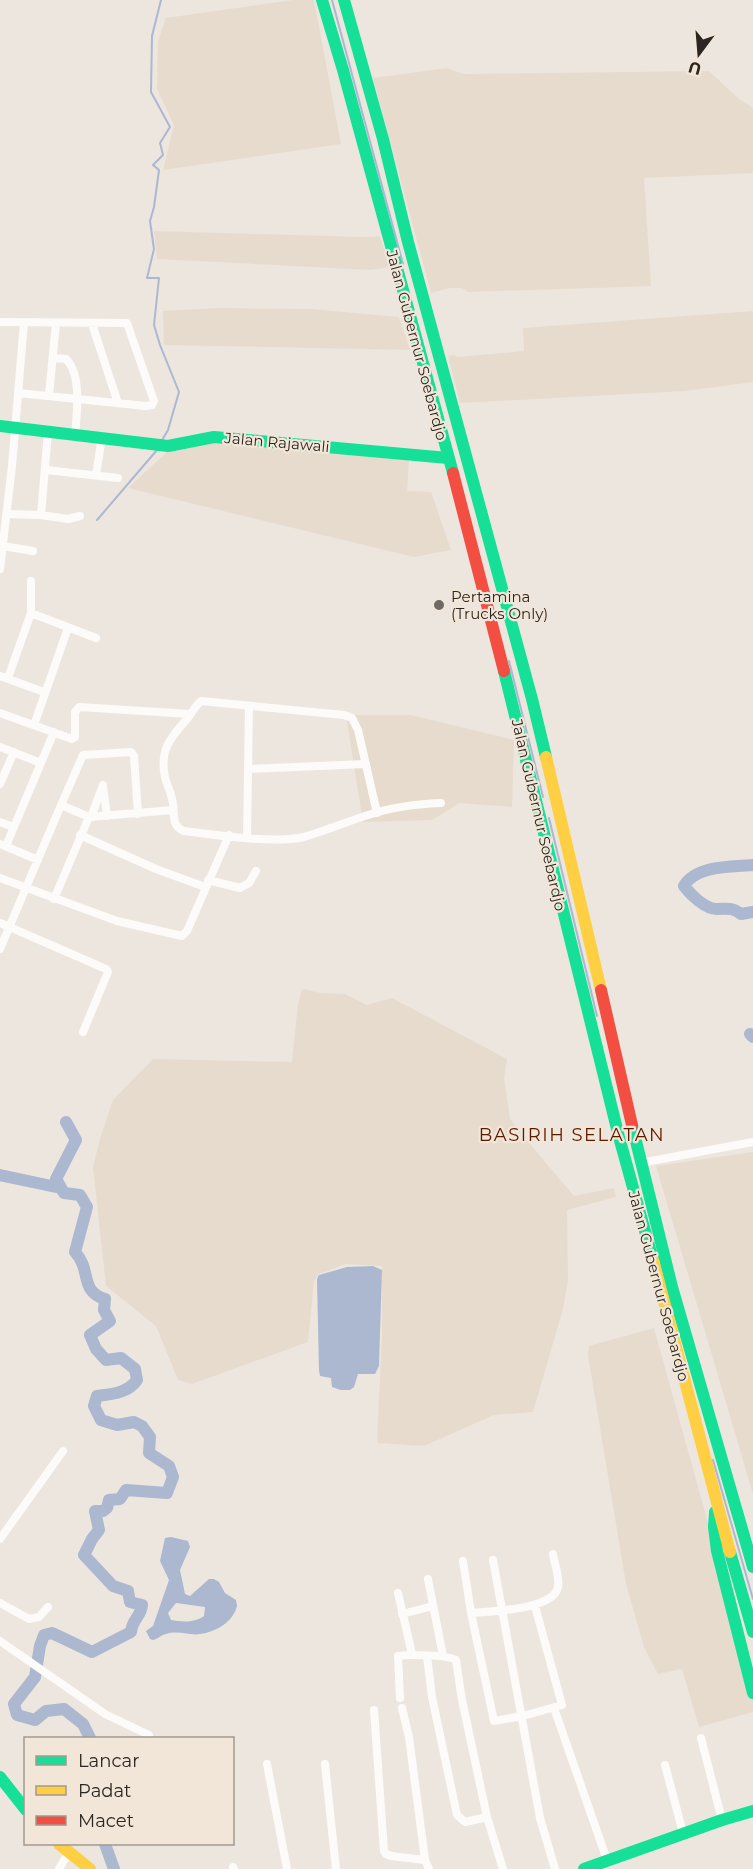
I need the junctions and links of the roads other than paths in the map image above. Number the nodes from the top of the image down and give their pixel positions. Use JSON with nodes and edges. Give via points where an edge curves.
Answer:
{"nodes":[{"id":1,"x":322,"y":0,"type":"edge"},
{"id":2,"x":344,"y":0,"type":"edge"},
{"id":3,"x":0,"y":322,"type":"edge"},
{"id":4,"x":24,"y":322,"type":"junction"},
{"id":5,"x":56,"y":323,"type":"junction"},
{"id":6,"x":92,"y":324,"type":"junction"},
{"id":7,"x":53,"y":358,"type":"junction"},
{"id":8,"x":18,"y":393,"type":"junction"},
{"id":9,"x":49,"y":395,"type":"junction"},
{"id":10,"x":78,"y":399,"type":"junction"},
{"id":11,"x":118,"y":403,"type":"junction"},
{"id":12,"x":0,"y":426,"type":"edge"},
{"id":13,"x":14,"y":428,"type":"junction"},
{"id":14,"x":48,"y":432,"type":"junction"},
{"id":15,"x":75,"y":435,"type":"junction"},
{"id":16,"x":102,"y":437,"type":"junction"},
{"id":17,"x":448,"y":458,"type":"junction"},
{"id":18,"x":46,"y":470,"type":"junction"},
{"id":19,"x":96,"y":475,"type":"junction"},
{"id":20,"x":118,"y":478,"type":"dead end"},
{"id":21,"x":7,"y":514,"type":"junction"},
{"id":22,"x":41,"y":515,"type":"junction"},
{"id":23,"x":80,"y":516,"type":"dead end"},
{"id":24,"x":3,"y":546,"type":"junction"},
{"id":25,"x":33,"y":551,"type":"dead end"},
{"id":26,"x":0,"y":569,"type":"edge"},
{"id":27,"x":32,"y":581,"type":"dead end"},
{"id":28,"x":31,"y":613,"type":"junction"},
{"id":29,"x":68,"y":628,"type":"junction"},
{"id":30,"x":96,"y":638,"type":"dead end"},
{"id":31,"x":4,"y":677,"type":"edge"},
{"id":32,"x":44,"y":692,"type":"junction"},
{"id":33,"x":249,"y":707,"type":"junction"},
{"id":34,"x":0,"y":713,"type":"edge"},
{"id":35,"x":190,"y":714,"type":"junction"},
{"id":36,"x":34,"y":725,"type":"junction"},
{"id":37,"x":54,"y":732,"type":"junction"},
{"id":38,"x":0,"y":747,"type":"edge"},
{"id":39,"x":14,"y":753,"type":"junction"},
{"id":40,"x":41,"y":764,"type":"junction"},
{"id":41,"x":366,"y":764,"type":"junction"},
{"id":42,"x":248,"y":769,"type":"junction"},
{"id":43,"x":0,"y":784,"type":"edge"},
{"id":44,"x":441,"y":803,"type":"dead end"},
{"id":45,"x":61,"y":805,"type":"junction"},
{"id":46,"x":557,"y":806,"type":"junction"},
{"id":47,"x":173,"y":810,"type":"junction"},
{"id":48,"x":539,"y":811,"type":"junction"},
{"id":49,"x":376,"y":813,"type":"junction"},
{"id":50,"x":138,"y":814,"type":"junction"},
{"id":51,"x":107,"y":816,"type":"junction"},
{"id":52,"x":90,"y":817,"type":"junction"},
{"id":53,"x":0,"y":822,"type":"edge"},
{"id":54,"x":13,"y":827,"type":"junction"},
{"id":55,"x":229,"y":835,"type":"junction"},
{"id":56,"x":80,"y":836,"type":"junction"},
{"id":57,"x":247,"y":837,"type":"junction"},
{"id":58,"x":3,"y":845,"type":"edge"},
{"id":59,"x":38,"y":860,"type":"junction"},
{"id":60,"x":256,"y":872,"type":"dead end"},
{"id":61,"x":0,"y":878,"type":"edge"},
{"id":62,"x":206,"y":884,"type":"junction"},
{"id":63,"x":26,"y":888,"type":"junction"},
{"id":64,"x":54,"y":899,"type":"junction"},
{"id":65,"x":4,"y":924,"type":"edge"},
{"id":66,"x":0,"y":949,"type":"edge"},
{"id":67,"x":83,"y":1032,"type":"dead end"},
{"id":68,"x":753,"y":1142,"type":"edge"},
{"id":69,"x":640,"y":1163,"type":"junction"},
{"id":70,"x":63,"y":1451,"type":"dead end"},
{"id":71,"x":715,"y":1497,"type":"junction"},
{"id":72,"x":736,"y":1508,"type":"junction"},
{"id":73,"x":753,"y":1532,"type":"edge"},
{"id":74,"x":0,"y":1539,"type":"edge"},
{"id":75,"x":553,"y":1554,"type":"dead end"},
{"id":76,"x":493,"y":1560,"type":"dead end"},
{"id":77,"x":463,"y":1561,"type":"dead end"},
{"id":78,"x":753,"y":1566,"type":"edge"},
{"id":79,"x":428,"y":1579,"type":"dead end"},
{"id":80,"x":398,"y":1593,"type":"dead end"},
{"id":81,"x":0,"y":1603,"type":"edge"},
{"id":82,"x":745,"y":1603,"type":"junction"},
{"id":83,"x":434,"y":1606,"type":"junction"},
{"id":84,"x":535,"y":1606,"type":"junction"},
{"id":85,"x":731,"y":1606,"type":"junction"},
{"id":86,"x":48,"y":1607,"type":"dead end"},
{"id":87,"x":502,"y":1609,"type":"junction"},
{"id":88,"x":471,"y":1613,"type":"junction"},
{"id":89,"x":402,"y":1614,"type":"junction"},
{"id":90,"x":753,"y":1632,"type":"edge"},
{"id":91,"x":0,"y":1641,"type":"edge"},
{"id":92,"x":412,"y":1654,"type":"junction"},
{"id":93,"x":427,"y":1656,"type":"junction"},
{"id":94,"x":443,"y":1656,"type":"junction"},
{"id":95,"x":753,"y":1693,"type":"edge"},
{"id":96,"x":400,"y":1698,"type":"dead end"},
{"id":97,"x":402,"y":1708,"type":"dead end"},
{"id":98,"x":554,"y":1708,"type":"junction"},
{"id":99,"x":374,"y":1710,"type":"dead end"},
{"id":100,"x":522,"y":1716,"type":"junction"},
{"id":101,"x":149,"y":1735,"type":"dead end"},
{"id":102,"x":701,"y":1738,"type":"dead end"},
{"id":103,"x":267,"y":1764,"type":"dead end"},
{"id":104,"x":324,"y":1764,"type":"dead end"},
{"id":105,"x":665,"y":1765,"type":"dead end"},
{"id":106,"x":0,"y":1777,"type":"edge"},
{"id":107,"x":24,"y":1807,"type":"edge"},
{"id":108,"x":753,"y":1811,"type":"edge"},
{"id":109,"x":487,"y":1817,"type":"junction"},
{"id":110,"x":722,"y":1820,"type":"junction"},
{"id":111,"x":683,"y":1833,"type":"junction"},
{"id":112,"x":60,"y":1845,"type":"edge"},
{"id":113,"x":69,"y":1852,"type":"junction"},
{"id":114,"x":607,"y":1860,"type":"junction"},
{"id":115,"x":427,"y":1864,"type":"edge"},
{"id":116,"x":59,"y":1869,"type":"edge"},
{"id":117,"x":90,"y":1869,"type":"edge"},
{"id":118,"x":287,"y":1869,"type":"edge"},
{"id":119,"x":336,"y":1869,"type":"edge"},
{"id":120,"x":503,"y":1869,"type":"edge"},
{"id":121,"x":555,"y":1869,"type":"edge"},
{"id":122,"x":584,"y":1869,"type":"edge"}],
"edges":[{"from":1,"to":17,"type":"main road","name":"Jalan Gubernur Soebardjo"},
{"from":2,"to":46,"type":"main road","name":"Jalan Gubernur Soebardjo","via":[[529,688]]},
{"from":3,"to":4,"type":"street"},
{"from":4,"to":5,"type":"street"},
{"from":4,"to":8,"type":"street"},
{"from":5,"to":6,"type":"street"},
{"from":5,"to":7,"type":"street"},
{"from":6,"to":11,"type":"street"},
{"from":6,"to":11,"type":"street","via":[[127,323],[154,401],[149,406]]},
{"from":7,"to":9,"type":"street"},
{"from":7,"to":10,"type":"street","via":[[69,362]]},
{"from":8,"to":9,"type":"street"},
{"from":8,"to":13,"type":"street"},
{"from":9,"to":10,"type":"street"},
{"from":10,"to":11,"type":"street"},
{"from":10,"to":15,"type":"street"},
{"from":12,"to":13,"type":"main road","name":"Jalan Rajawali"},
{"from":13,"to":14,"type":"main road","name":"Jalan Rajawali"},
{"from":13,"to":21,"type":"street"},
{"from":14,"to":15,"type":"main road","name":"Jalan Rajawali"},
{"from":14,"to":18,"type":"street"},
{"from":15,"to":16,"type":"main road","name":"Jalan Rajawali"},
{"from":16,"to":17,"type":"main road","name":"Jalan Rajawali","via":[[168,446],[214,437]]},
{"from":16,"to":19,"type":"street"},
{"from":17,"to":48,"type":"main road","name":"Jalan Gubernur Soebardjo"},
{"from":18,"to":19,"type":"street"},
{"from":18,"to":22,"type":"street"},
{"from":19,"to":20,"type":"street"},
{"from":21,"to":22,"type":"street"},
{"from":21,"to":24,"type":"street"},
{"from":22,"to":23,"type":"street","via":[[68,519]]},
{"from":24,"to":25,"type":"street"},
{"from":24,"to":26,"type":"street"},
{"from":27,"to":28,"type":"street"},
{"from":28,"to":29,"type":"street"},
{"from":28,"to":31,"type":"street"},
{"from":29,"to":30,"type":"street"},
{"from":29,"to":32,"type":"street"},
{"from":31,"to":32,"type":"street"},
{"from":32,"to":36,"type":"street"},
{"from":33,"to":35,"type":"street","via":[[207,700],[198,703]]},
{"from":33,"to":41,"type":"street","via":[[352,718]]},
{"from":33,"to":42,"type":"street"},
{"from":34,"to":36,"type":"street"},
{"from":35,"to":37,"type":"street","via":[[80,706],[75,709],[74,738]]},
{"from":35,"to":47,"type":"street","via":[[170,737],[164,758]]},
{"from":36,"to":37,"type":"street"},
{"from":37,"to":40,"type":"street"},
{"from":38,"to":39,"type":"street"},
{"from":39,"to":40,"type":"street"},
{"from":39,"to":43,"type":"street"},
{"from":40,"to":54,"type":"street"},
{"from":41,"to":42,"type":"street"},
{"from":41,"to":49,"type":"street"},
{"from":42,"to":57,"type":"street"},
{"from":44,"to":49,"type":"street"},
{"from":45,"to":50,"type":"street","via":[[83,755],[131,752]]},
{"from":45,"to":52,"type":"street"},
{"from":45,"to":59,"type":"street"},
{"from":46,"to":48,"type":"main road"},
{"from":46,"to":69,"type":"main road","name":"Jalan Gubernur Soebardjo"},
{"from":47,"to":50,"type":"street"},
{"from":47,"to":55,"type":"street","via":[[180,830]]},
{"from":48,"to":71,"type":"main road","name":"Jalan Gubernur Soebardjo","via":[[619,1137]]},
{"from":49,"to":57,"type":"street","via":[[303,837]]},
{"from":50,"to":51,"type":"street"},
{"from":51,"to":52,"type":"street"},
{"from":51,"to":52,"type":"street","via":[[103,785]]},
{"from":52,"to":56,"type":"street"},
{"from":53,"to":54,"type":"street"},
{"from":54,"to":58,"type":"street"},
{"from":55,"to":57,"type":"street"},
{"from":55,"to":62,"type":"street"},
{"from":56,"to":62,"type":"street","via":[[156,869]]},
{"from":56,"to":64,"type":"street"},
{"from":58,"to":59,"type":"street"},
{"from":59,"to":63,"type":"street"},
{"from":60,"to":62,"type":"street","via":[[240,888]]},
{"from":61,"to":63,"type":"street"},
{"from":62,"to":64,"type":"street","via":[[182,936],[117,921]]},
{"from":63,"to":64,"type":"street"},
{"from":63,"to":65,"type":"street"},
{"from":65,"to":66,"type":"street"},
{"from":65,"to":67,"type":"street","via":[[106,969],[101,992]]},
{"from":68,"to":69,"type":"street"},
{"from":69,"to":72,"type":"main road","name":"Jalan Gubernur Soebardjo"},
{"from":70,"to":74,"type":"street"},
{"from":71,"to":82,"type":"main road","name":"Jalan Gubernur Soebardjo"},
{"from":71,"to":85,"type":"main road","via":[[716,1544]]},
{"from":72,"to":73,"type":"main road"},
{"from":72,"to":78,"type":"main road","name":"Jalan Gubernur Soebardjo"},
{"from":75,"to":84,"type":"street","via":[[558,1587],[551,1598]]},
{"from":76,"to":87,"type":"street"},
{"from":77,"to":88,"type":"street"},
{"from":79,"to":83,"type":"street"},
{"from":80,"to":89,"type":"street"},
{"from":81,"to":86,"type":"street","via":[[29,1619],[39,1617]]},
{"from":82,"to":85,"type":"main road"},
{"from":82,"to":90,"type":"main road","name":"Jalan Gubernur Soebardjo"},
{"from":83,"to":89,"type":"street"},
{"from":83,"to":94,"type":"street"},
{"from":84,"to":87,"type":"street"},
{"from":84,"to":98,"type":"street","via":[[560,1690],[562,1705]]},
{"from":85,"to":95,"type":"main road"},
{"from":87,"to":88,"type":"street"},
{"from":87,"to":100,"type":"street"},
{"from":88,"to":100,"type":"street","via":[[492,1719],[495,1722]]},
{"from":89,"to":92,"type":"street"},
{"from":91,"to":101,"type":"street","via":[[105,1714]]},
{"from":92,"to":93,"type":"street"},
{"from":92,"to":96,"type":"street","via":[[397,1658]]},
{"from":93,"to":94,"type":"street"},
{"from":93,"to":109,"type":"street","via":[[457,1815],[465,1822]]},
{"from":94,"to":109,"type":"street","via":[[456,1660]]},
{"from":97,"to":115,"type":"street"},
{"from":98,"to":100,"type":"street"},
{"from":98,"to":114,"type":"street"},
{"from":99,"to":115,"type":"street","via":[[384,1851],[389,1856]]},
{"from":100,"to":121,"type":"street","via":[[540,1818]]},
{"from":102,"to":110,"type":"street"},
{"from":103,"to":118,"type":"street"},
{"from":104,"to":119,"type":"street"},
{"from":105,"to":111,"type":"street"},
{"from":106,"to":107,"type":"main road"},
{"from":108,"to":110,"type":"main road"},
{"from":109,"to":120,"type":"street"},
{"from":110,"to":111,"type":"main road"},
{"from":111,"to":114,"type":"main road"},
{"from":112,"to":113,"type":"main road"},
{"from":113,"to":116,"type":"street"},
{"from":113,"to":117,"type":"main road"},
{"from":114,"to":122,"type":"main road"}]}
